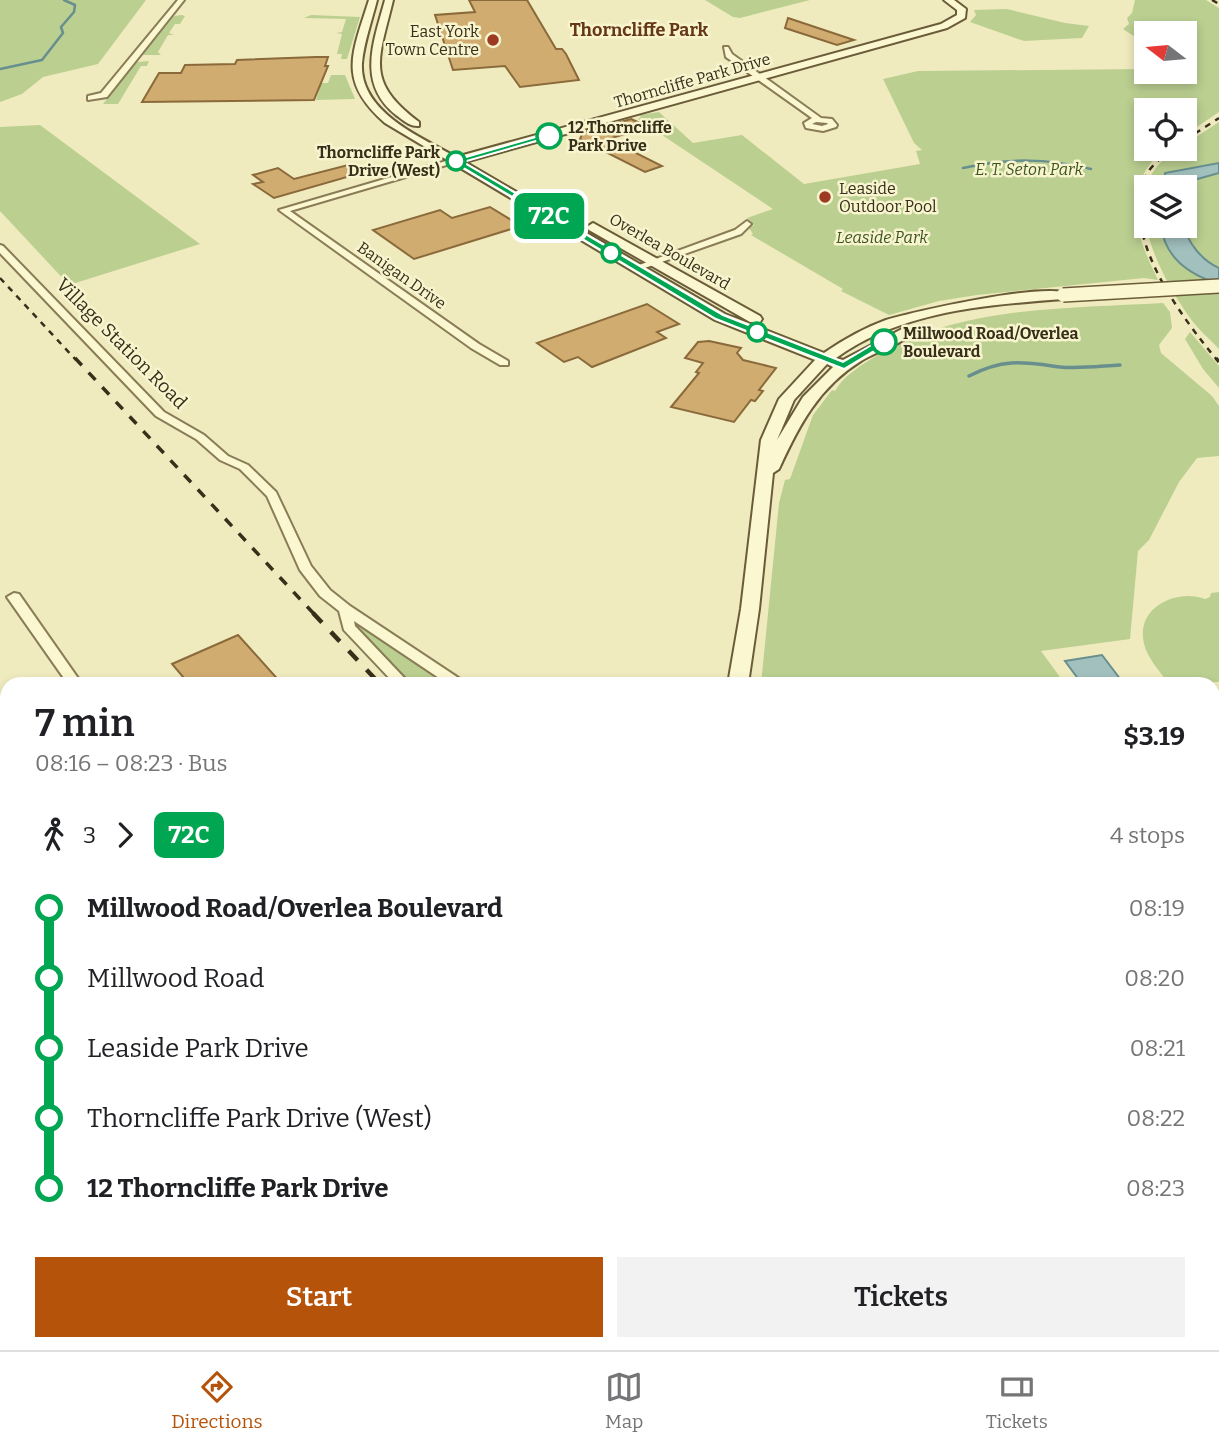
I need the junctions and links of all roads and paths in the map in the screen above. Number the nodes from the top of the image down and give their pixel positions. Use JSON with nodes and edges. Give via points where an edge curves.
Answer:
{"nodes":[{"id":1,"x":181,"y":0,"type":"edge"},
{"id":2,"x":373,"y":0,"type":"edge"},
{"id":3,"x":389,"y":0,"type":"edge"},
{"id":4,"x":948,"y":0,"type":"edge"},
{"id":5,"x":726,"y":48,"type":"dead end"},
{"id":6,"x":762,"y":77,"type":"junction"},
{"id":7,"x":91,"y":98,"type":"dead end"},
{"id":8,"x":819,"y":120,"type":"dead end"},
{"id":9,"x":447,"y":142,"type":"dead end"},
{"id":10,"x":457,"y":155,"type":"junction"},
{"id":11,"x":473,"y":157,"type":"junction"},
{"id":12,"x":283,"y":209,"type":"joint"},
{"id":13,"x":747,"y":224,"type":"dead end"},
{"id":14,"x":0,"y":248,"type":"edge"},
{"id":15,"x":654,"y":262,"type":"junction"},
{"id":16,"x":636,"y":268,"type":"junction"},
{"id":17,"x":1219,"y":286,"type":"edge"},
{"id":18,"x":1219,"y":293,"type":"edge"},
{"id":19,"x":1065,"y":298,"type":"junction"},
{"id":20,"x":847,"y":358,"type":"junction"},
{"id":21,"x":823,"y":359,"type":"junction"},
{"id":22,"x":504,"y":363,"type":"dead end"},
{"id":23,"x":765,"y":483,"type":"junction"},
{"id":24,"x":14,"y":597,"type":"dead end"},
{"id":25,"x":345,"y":609,"type":"junction"},
{"id":26,"x":70,"y":677,"type":"edge"},
{"id":27,"x":396,"y":677,"type":"edge"},
{"id":28,"x":447,"y":677,"type":"edge"},
{"id":29,"x":739,"y":677,"type":"edge"}],
"edges":[{"from":1,"to":7,"type":"street","via":[[104,95]]},
{"from":2,"to":10,"type":"main road","name":"Overlea Boulevard","via":[[356,65],[358,85],[375,111]]},
{"from":3,"to":9,"type":"main road","via":[[372,68],[375,84],[401,114]]},
{"from":4,"to":6,"type":"main road","name":"Thorncliffe Park Drive","via":[[962,11],[951,23]]},
{"from":5,"to":6,"type":"street","via":[[729,55]]},
{"from":6,"to":8,"type":"street"},
{"from":6,"to":11,"type":"main road","name":"Thorncliffe Park Drive"},
{"from":10,"to":11,"type":"main road","name":"Thorncliffe Park Drive"},
{"from":10,"to":12,"type":"street","name":"Thorncliffe Park Drive"},
{"from":10,"to":16,"type":"main road","name":"Overlea Boulevard"},
{"from":11,"to":15,"type":"main road","name":"Overlea Boulevard"},
{"from":12,"to":22,"type":"street","name":"Banigan Drive"},
{"from":13,"to":15,"type":"street","via":[[738,232]]},
{"from":14,"to":25,"type":"street","name":"Village Station Road","via":[[160,414],[251,472],[272,495],[313,580]]},
{"from":15,"to":16,"type":"street"},
{"from":15,"to":20,"type":"main road","name":"Overlea Boulevard","via":[[752,318]]},
{"from":16,"to":21,"type":"main road","name":"Overlea Boulevard","via":[[720,317]]},
{"from":17,"to":19,"type":"main road","bridge":true},
{"from":18,"to":19,"type":"main road"},
{"from":19,"to":20,"type":"main road","via":[[956,316],[920,326]]},
{"from":19,"to":20,"type":"main road","via":[[1004,299],[909,317],[865,335]]},
{"from":20,"to":21,"type":"main road","name":"Overlea Boulevard"},
{"from":20,"to":23,"type":"main road","via":[[813,390],[788,430]]},
{"from":21,"to":23,"type":"main road","via":[[800,381],[774,421]]},
{"from":23,"to":29,"type":"main road"},
{"from":24,"to":26,"type":"street"},
{"from":25,"to":27,"type":"street","via":[[349,627]]},
{"from":25,"to":28,"type":"street","name":"Village Station Road"}]}
